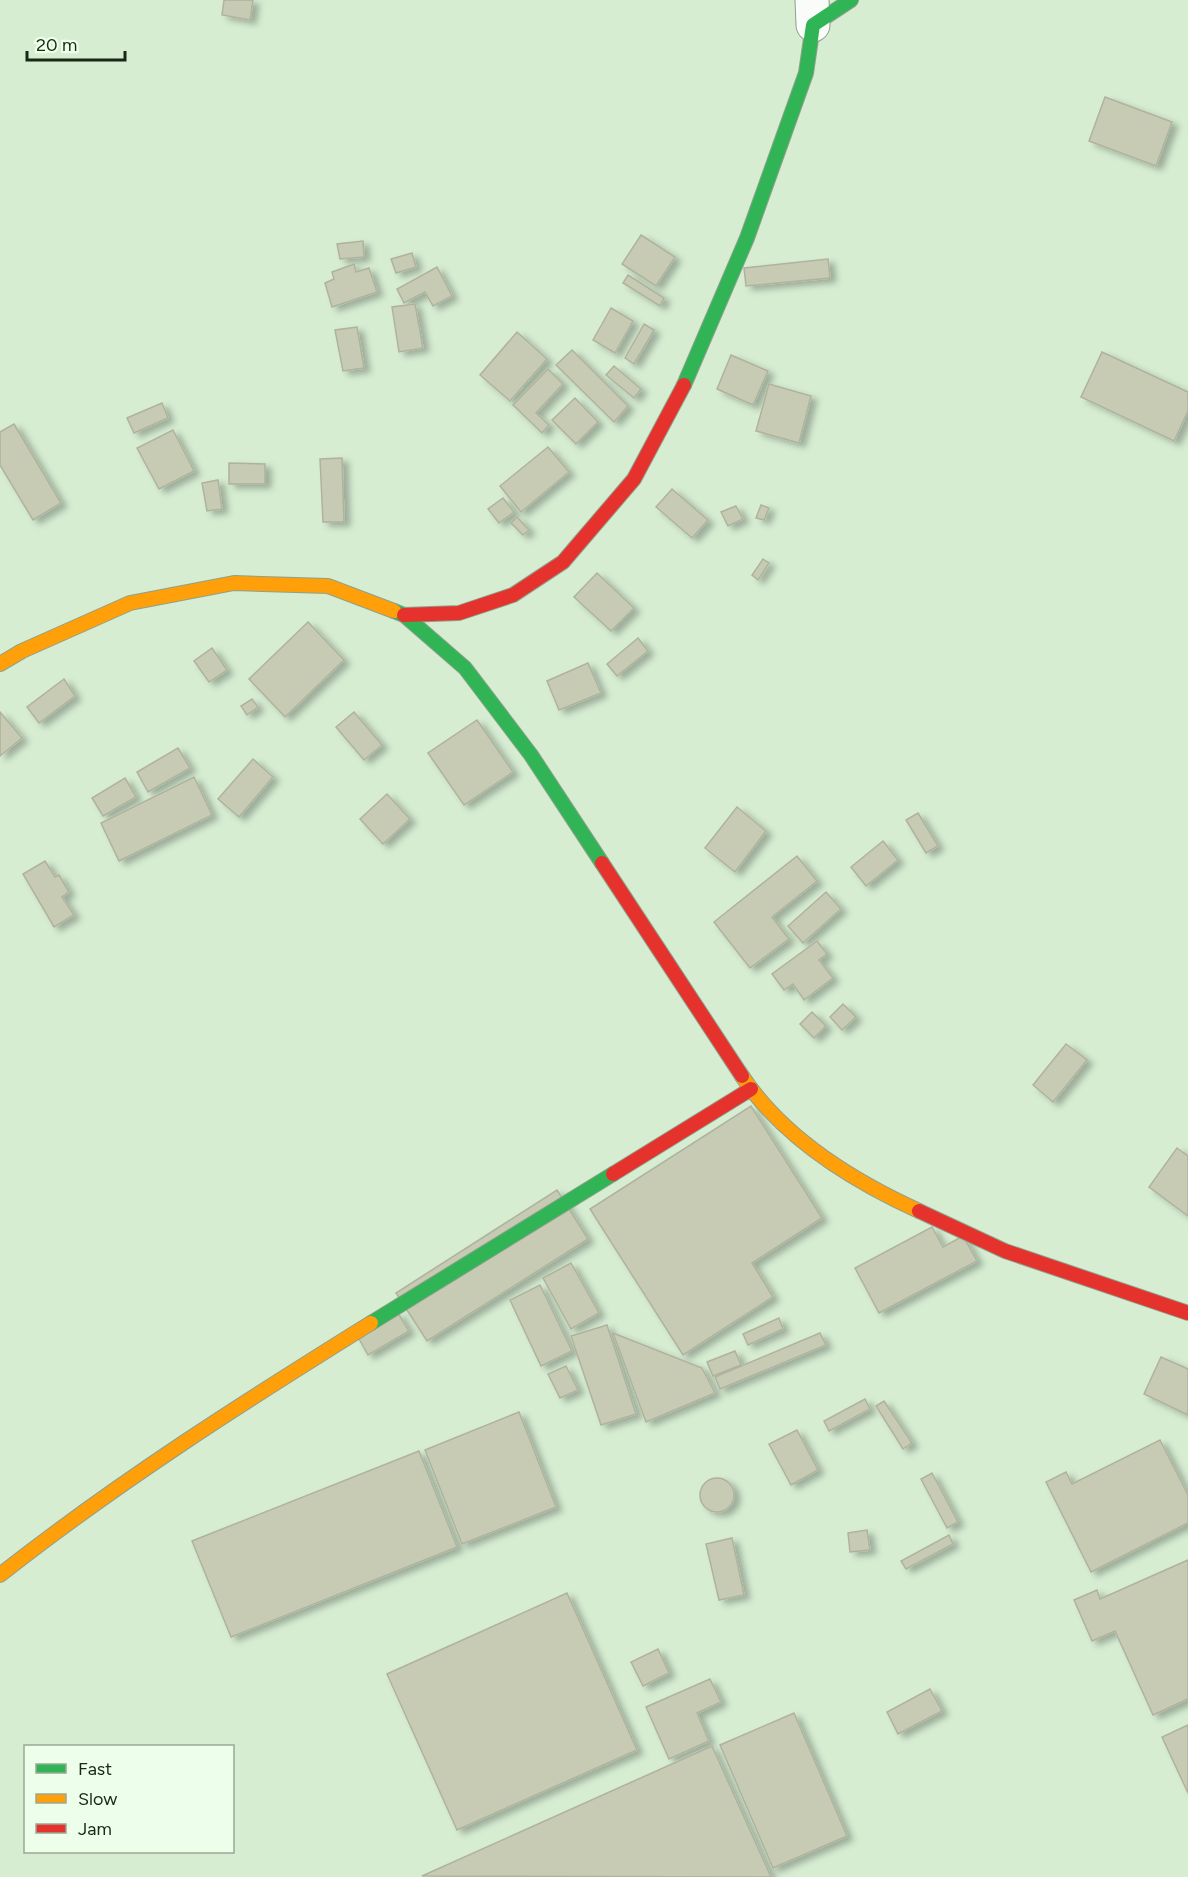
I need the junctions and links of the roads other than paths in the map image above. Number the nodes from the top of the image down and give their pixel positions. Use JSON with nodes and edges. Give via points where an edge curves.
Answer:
{"nodes":[{"id":1,"x":851,"y":0,"type":"edge"},
{"id":2,"x":813,"y":13,"type":"edge"},
{"id":3,"x":404,"y":615,"type":"junction"},
{"id":4,"x":0,"y":664,"type":"edge"},
{"id":5,"x":751,"y":1089,"type":"junction"},
{"id":6,"x":1188,"y":1313,"type":"edge"},
{"id":7,"x":0,"y":1575,"type":"edge"}],
"edges":[{"from":1,"to":2,"type":"street"},
{"from":2,"to":3,"type":"street","via":[[806,73],[747,238],[686,382],[634,479],[563,562],[513,595],[459,612]]},
{"from":3,"to":4,"type":"street","via":[[328,586],[234,583],[129,603]]},
{"from":3,"to":5,"type":"street","via":[[465,668],[531,755]]},
{"from":5,"to":6,"type":"street","via":[[814,1152],[884,1195],[1005,1251]]},
{"from":5,"to":7,"type":"street","via":[[223,1415],[78,1514]]}]}
